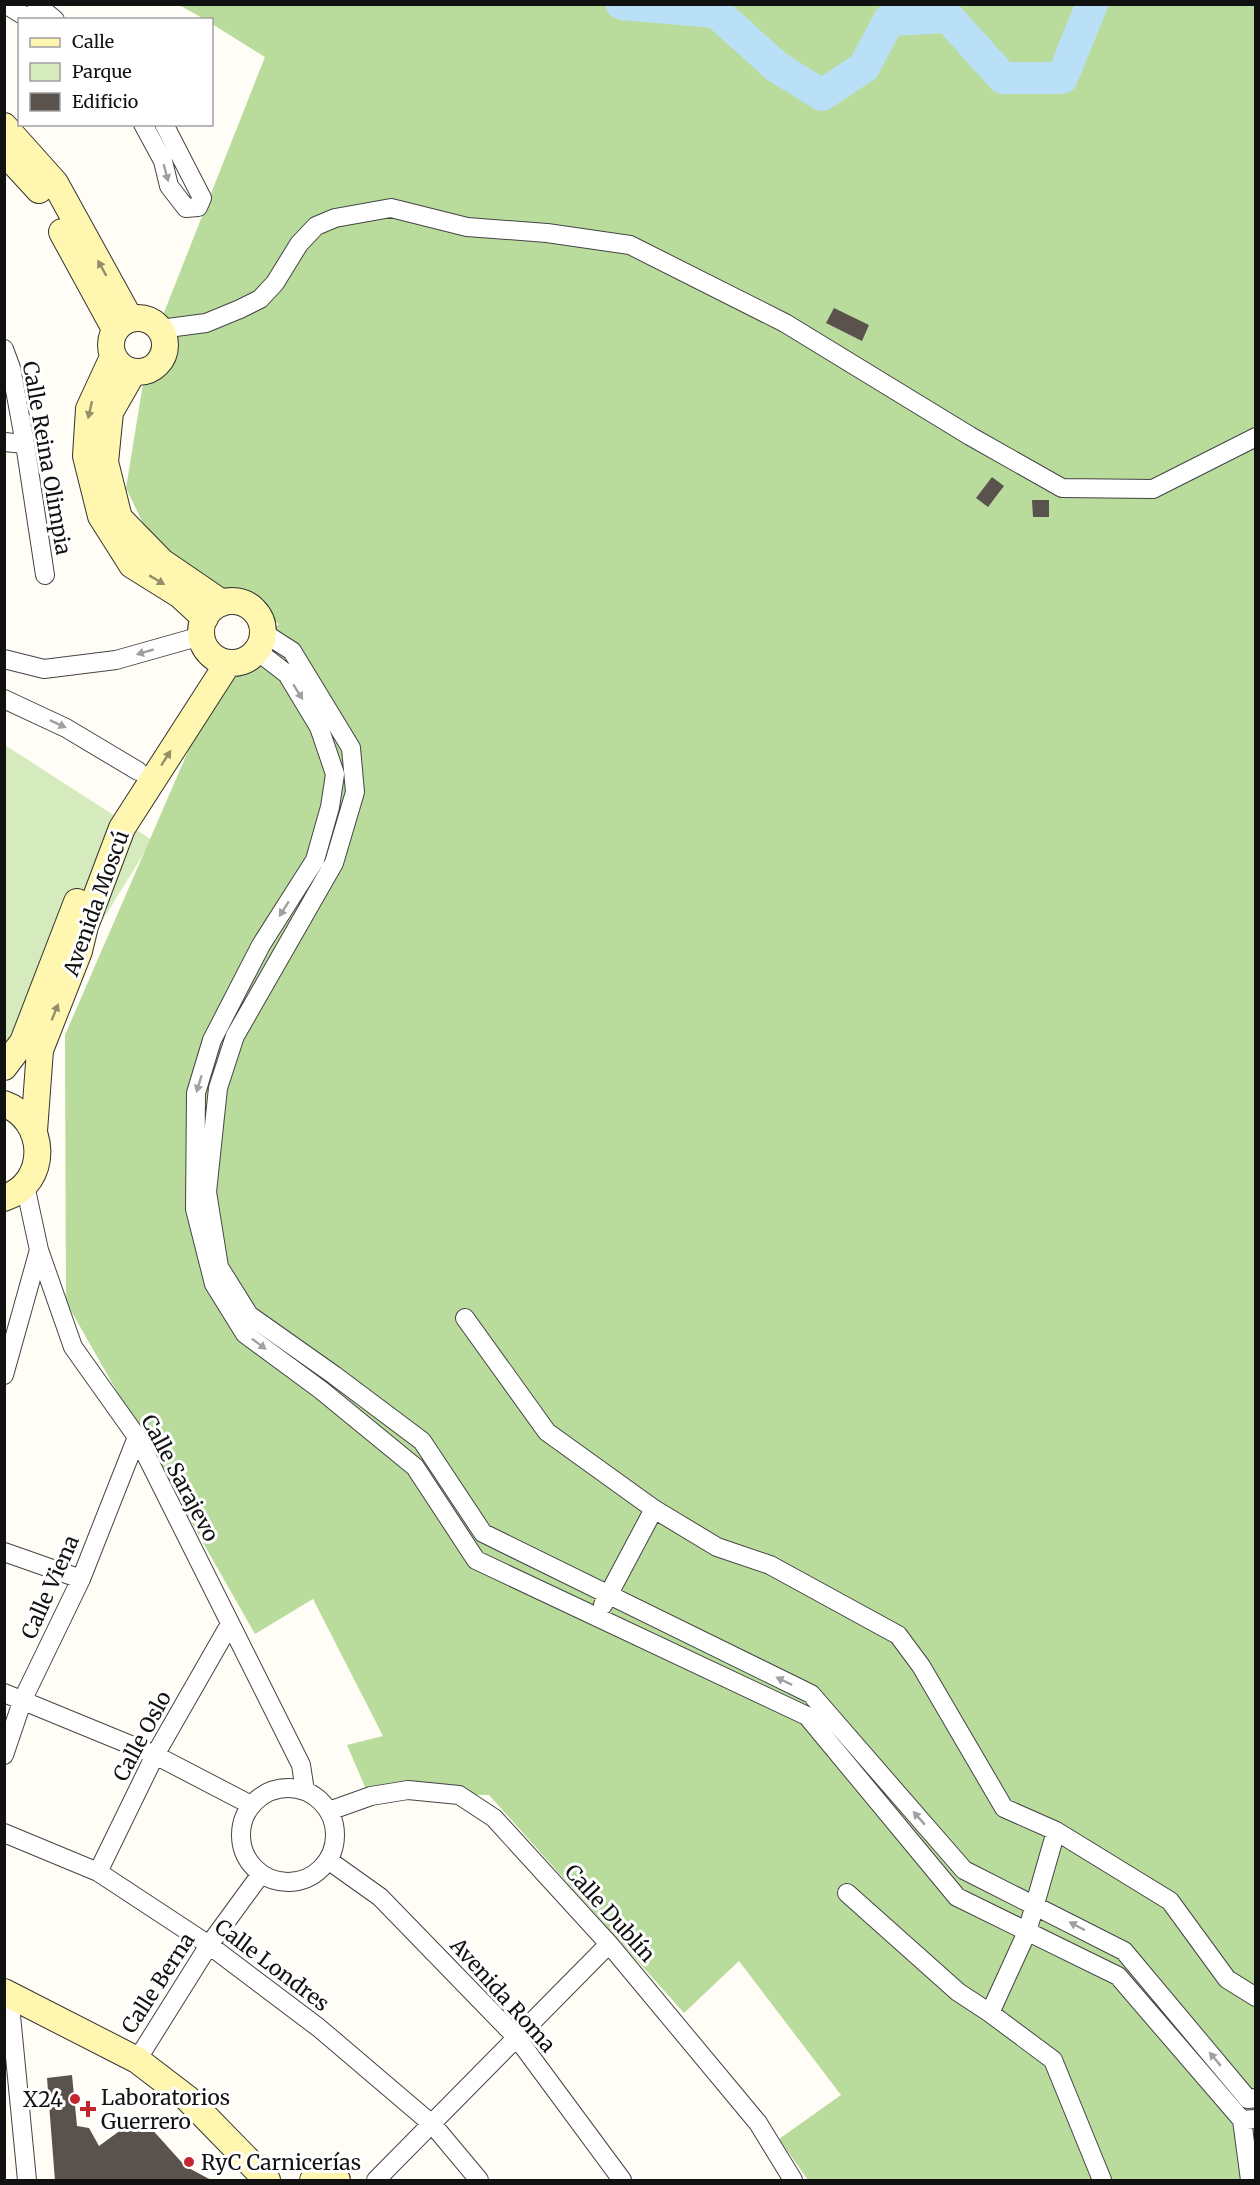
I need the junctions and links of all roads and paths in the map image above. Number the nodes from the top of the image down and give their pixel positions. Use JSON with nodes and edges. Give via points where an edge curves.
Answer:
{"nodes":[{"id":1,"x":5,"y":4,"type":"edge"},
{"id":2,"x":36,"y":4,"type":"edge"},
{"id":3,"x":28,"y":18,"type":"edge"},
{"id":4,"x":54,"y":18,"type":"edge"},
{"id":5,"x":4,"y":126,"type":"edge"},
{"id":6,"x":144,"y":126,"type":"edge"},
{"id":7,"x":165,"y":126,"type":"edge"},
{"id":8,"x":4,"y":152,"type":"edge"},
{"id":9,"x":123,"y":324,"type":"junction"},
{"id":10,"x":160,"y":329,"type":"junction"},
{"id":11,"x":4,"y":349,"type":"edge"},
{"id":12,"x":113,"y":357,"type":"junction"},
{"id":13,"x":133,"y":372,"type":"junction"},
{"id":14,"x":1256,"y":437,"type":"edge"},
{"id":15,"x":4,"y":442,"type":"edge"},
{"id":16,"x":25,"y":444,"type":"junction"},
{"id":17,"x":45,"y":575,"type":"dead end"},
{"id":18,"x":213,"y":635,"type":"junction"},
{"id":19,"x":261,"y":642,"type":"junction"},
{"id":20,"x":4,"y":659,"type":"edge"},
{"id":21,"x":4,"y":699,"type":"edge"},
{"id":22,"x":138,"y":771,"type":"junction"},
{"id":23,"x":300,"y":884,"type":"junction"},
{"id":24,"x":315,"y":896,"type":"junction"},
{"id":25,"x":77,"y":924,"type":"junction"},
{"id":26,"x":212,"y":1040,"type":"junction"},
{"id":27,"x":31,"y":1046,"type":"junction"},
{"id":28,"x":231,"y":1048,"type":"junction"},
{"id":29,"x":4,"y":1066,"type":"edge"},
{"id":30,"x":4,"y":1104,"type":"edge"},
{"id":31,"x":34,"y":1131,"type":"junction"},
{"id":32,"x":15,"y":1191,"type":"edge"},
{"id":33,"x":39,"y":1250,"type":"junction"},
{"id":34,"x":465,"y":1318,"type":"dead end"},
{"id":35,"x":318,"y":1363,"type":"junction"},
{"id":36,"x":4,"y":1375,"type":"edge"},
{"id":37,"x":306,"y":1379,"type":"junction"},
{"id":38,"x":136,"y":1437,"type":"junction"},
{"id":39,"x":654,"y":1509,"type":"junction"},
{"id":40,"x":4,"y":1552,"type":"edge"},
{"id":41,"x":81,"y":1579,"type":"junction"},
{"id":42,"x":608,"y":1594,"type":"junction"},
{"id":43,"x":598,"y":1617,"type":"junction"},
{"id":44,"x":230,"y":1624,"type":"junction"},
{"id":45,"x":4,"y":1693,"type":"edge"},
{"id":46,"x":23,"y":1699,"type":"junction"},
{"id":47,"x":4,"y":1755,"type":"edge"},
{"id":48,"x":155,"y":1755,"type":"junction"},
{"id":49,"x":305,"y":1791,"type":"junction"},
{"id":50,"x":251,"y":1806,"type":"junction"},
{"id":51,"x":329,"y":1811,"type":"junction"},
{"id":52,"x":1056,"y":1831,"type":"junction"},
{"id":53,"x":4,"y":1833,"type":"edge"},
{"id":54,"x":328,"y":1860,"type":"junction"},
{"id":55,"x":98,"y":1872,"type":"junction"},
{"id":56,"x":261,"y":1874,"type":"junction"},
{"id":57,"x":847,"y":1893,"type":"dead end"},
{"id":58,"x":1035,"y":1904,"type":"junction"},
{"id":59,"x":1028,"y":1932,"type":"junction"},
{"id":60,"x":609,"y":1944,"type":"junction"},
{"id":61,"x":209,"y":1945,"type":"junction"},
{"id":62,"x":7,"y":1994,"type":"edge"},
{"id":63,"x":1256,"y":1997,"type":"edge"},
{"id":64,"x":990,"y":2013,"type":"junction"},
{"id":65,"x":518,"y":2038,"type":"junction"},
{"id":66,"x":136,"y":2060,"type":"junction"},
{"id":67,"x":12,"y":2092,"type":"edge"},
{"id":68,"x":1256,"y":2098,"type":"edge"},
{"id":69,"x":1249,"y":2120,"type":"edge"},
{"id":70,"x":433,"y":2125,"type":"junction"},
{"id":71,"x":269,"y":2179,"type":"edge"},
{"id":72,"x":27,"y":2181,"type":"edge"},
{"id":73,"x":313,"y":2181,"type":"edge"},
{"id":74,"x":337,"y":2181,"type":"edge"},
{"id":75,"x":376,"y":2181,"type":"edge"},
{"id":76,"x":479,"y":2181,"type":"edge"},
{"id":77,"x":622,"y":2181,"type":"edge"},
{"id":78,"x":793,"y":2181,"type":"edge"},
{"id":79,"x":1102,"y":2181,"type":"edge"},
{"id":80,"x":1250,"y":2181,"type":"edge"}],
"edges":[{"from":1,"to":3,"type":"street"},
{"from":2,"to":4,"type":"street"},
{"from":9,"to":5,"type":"street","one_way":true,"via":[[56,183]]},
{"from":6,"to":7,"type":"street","one_way":true,"via":[[163,160],[170,186],[186,208],[198,207],[202,198]]},
{"from":8,"to":9,"type":"street","via":[[41,192]]},
{"from":9,"to":10,"type":"street","via":[[147,319]]},
{"from":9,"to":12,"type":"street","via":[[111,338]]},
{"from":10,"to":13,"type":"street","via":[[164,337],[163,356],[151,369]]},
{"from":10,"to":14,"type":"street","via":[[206,322],[260,299],[316,226],[335,218],[391,208],[467,227],[630,245],[785,323],[1062,488],[1153,489]]},
{"from":11,"to":16,"type":"street","name":"Calle Reina Olimpia"},
{"from":12,"to":13,"type":"street"},
{"from":12,"to":18,"type":"street","one_way":true,"via":[[89,409],[86,456],[101,516],[132,565],[180,595]]},
{"from":13,"to":18,"type":"street","via":[[110,412],[105,462],[119,518],[162,562]]},
{"from":15,"to":16,"type":"street"},
{"from":16,"to":17,"type":"street","name":"Calle Reina Olimpia"},
{"from":18,"to":19,"type":"street","via":[[239,663],[249,659]]},
{"from":18,"to":19,"type":"street","via":[[231,601],[250,607],[260,618]]},
{"from":18,"to":20,"type":"street","one_way":true,"via":[[116,660],[44,669]]},
{"from":18,"to":22,"type":"street","name":"Avenida Moscú"},
{"from":25,"to":18,"type":"street","name":"Avenida Moscú","one_way":true},
{"from":19,"to":23,"type":"street","one_way":true,"via":[[287,674],[319,727],[334,774],[330,807],[315,860]]},
{"from":19,"to":24,"type":"street","via":[[291,651],[351,748],[354,792],[334,863]]},
{"from":21,"to":22,"type":"street","one_way":true,"via":[[66,728]]},
{"from":22,"to":25,"type":"street","name":"Avenida Moscú","via":[[105,827]]},
{"from":23,"to":24,"type":"street"},
{"from":23,"to":26,"type":"street","one_way":true,"via":[[261,945]]},
{"from":24,"to":28,"type":"street"},
{"from":25,"to":27,"type":"street","name":"Avenida Moscú"},
{"from":26,"to":28,"type":"street"},
{"from":26,"to":37,"type":"street","one_way":true,"via":[[195,1093],[195,1209],[214,1284],[245,1334]]},
{"from":27,"to":29,"type":"street","name":"Avenida Moscú"},
{"from":27,"to":31,"type":"street","name":"Avenida Moscú"},
{"from":28,"to":35,"type":"street","via":[[218,1088],[207,1192],[219,1267],[249,1315]]},
{"from":30,"to":31,"type":"street","via":[[26,1117]]},
{"from":31,"to":32,"type":"street","name":"Avenida Moscú","via":[[38,1159],[33,1173]]},
{"from":32,"to":33,"type":"street","name":"Calle Sarajevo"},
{"from":33,"to":36,"type":"street"},
{"from":33,"to":38,"type":"street","name":"Calle Sarajevo","via":[[74,1347]]},
{"from":34,"to":39,"type":"street","via":[[547,1432]]},
{"from":35,"to":37,"type":"street"},
{"from":35,"to":42,"type":"street","via":[[422,1441],[483,1533]]},
{"from":37,"to":43,"type":"street","via":[[416,1467],[476,1560]]},
{"from":38,"to":41,"type":"street","name":"Calle Viena"},
{"from":38,"to":44,"type":"street","name":"Calle Sarajevo"},
{"from":39,"to":42,"type":"street"},
{"from":39,"to":52,"type":"street","via":[[717,1547],[770,1565],[898,1635],[921,1666],[1004,1808]]},
{"from":40,"to":41,"type":"street"},
{"from":41,"to":46,"type":"street","name":"Calle Viena"},
{"from":42,"to":43,"type":"street"},
{"from":58,"to":42,"type":"street","one_way":true,"via":[[964,1870],[811,1694]]},
{"from":43,"to":59,"type":"street","via":[[807,1716],[957,1897]]},
{"from":44,"to":48,"type":"street","name":"Calle Oslo"},
{"from":44,"to":49,"type":"street","name":"Calle Sarajevo","via":[[301,1765]]},
{"from":45,"to":46,"type":"street"},
{"from":46,"to":47,"type":"street","name":"Calle Viena"},
{"from":46,"to":48,"type":"street"},
{"from":48,"to":50,"type":"street"},
{"from":48,"to":55,"type":"street","name":"Calle Oslo"},
{"from":49,"to":50,"type":"street","via":[[276,1790]]},
{"from":49,"to":51,"type":"street"},
{"from":50,"to":56,"type":"street","via":[[242,1826],[243,1849]]},
{"from":51,"to":54,"type":"street","via":[[336,1836]]},
{"from":51,"to":60,"type":"street","name":"Calle Dublín","via":[[371,1796],[408,1790],[459,1795],[494,1818]]},
{"from":52,"to":58,"type":"street"},
{"from":52,"to":63,"type":"street","via":[[1170,1900],[1227,1979]]},
{"from":53,"to":55,"type":"street","name":"Calle Londres"},
{"from":54,"to":56,"type":"street","via":[[305,1879],[290,1882]]},
{"from":54,"to":65,"type":"street","name":"Avenida Roma","via":[[380,1897]]},
{"from":55,"to":61,"type":"street","name":"Calle Londres"},
{"from":56,"to":61,"type":"street","name":"Calle Berna"},
{"from":57,"to":64,"type":"street","via":[[958,1992]]},
{"from":58,"to":59,"type":"street"},
{"from":68,"to":58,"type":"street","one_way":true,"via":[[1248,2099],[1124,1951]]},
{"from":59,"to":64,"type":"street"},
{"from":59,"to":69,"type":"street","via":[[1118,1976]]},
{"from":60,"to":65,"type":"street"},
{"from":60,"to":78,"type":"street","name":"Calle Dublín","via":[[758,2123]]},
{"from":61,"to":66,"type":"street","name":"Calle Berna"},
{"from":61,"to":70,"type":"street","name":"Calle Londres","via":[[319,2028]]},
{"from":62,"to":66,"type":"street"},
{"from":62,"to":67,"type":"street"},
{"from":64,"to":79,"type":"street","via":[[1053,2060]]},
{"from":65,"to":70,"type":"street"},
{"from":65,"to":77,"type":"street","name":"Avenida Roma"},
{"from":66,"to":71,"type":"street","via":[[188,2099]]},
{"from":67,"to":72,"type":"street"},
{"from":69,"to":80,"type":"street"},
{"from":70,"to":75,"type":"street"},
{"from":70,"to":76,"type":"street","name":"Calle Londres"},
{"from":73,"to":74,"type":"street"}]}
